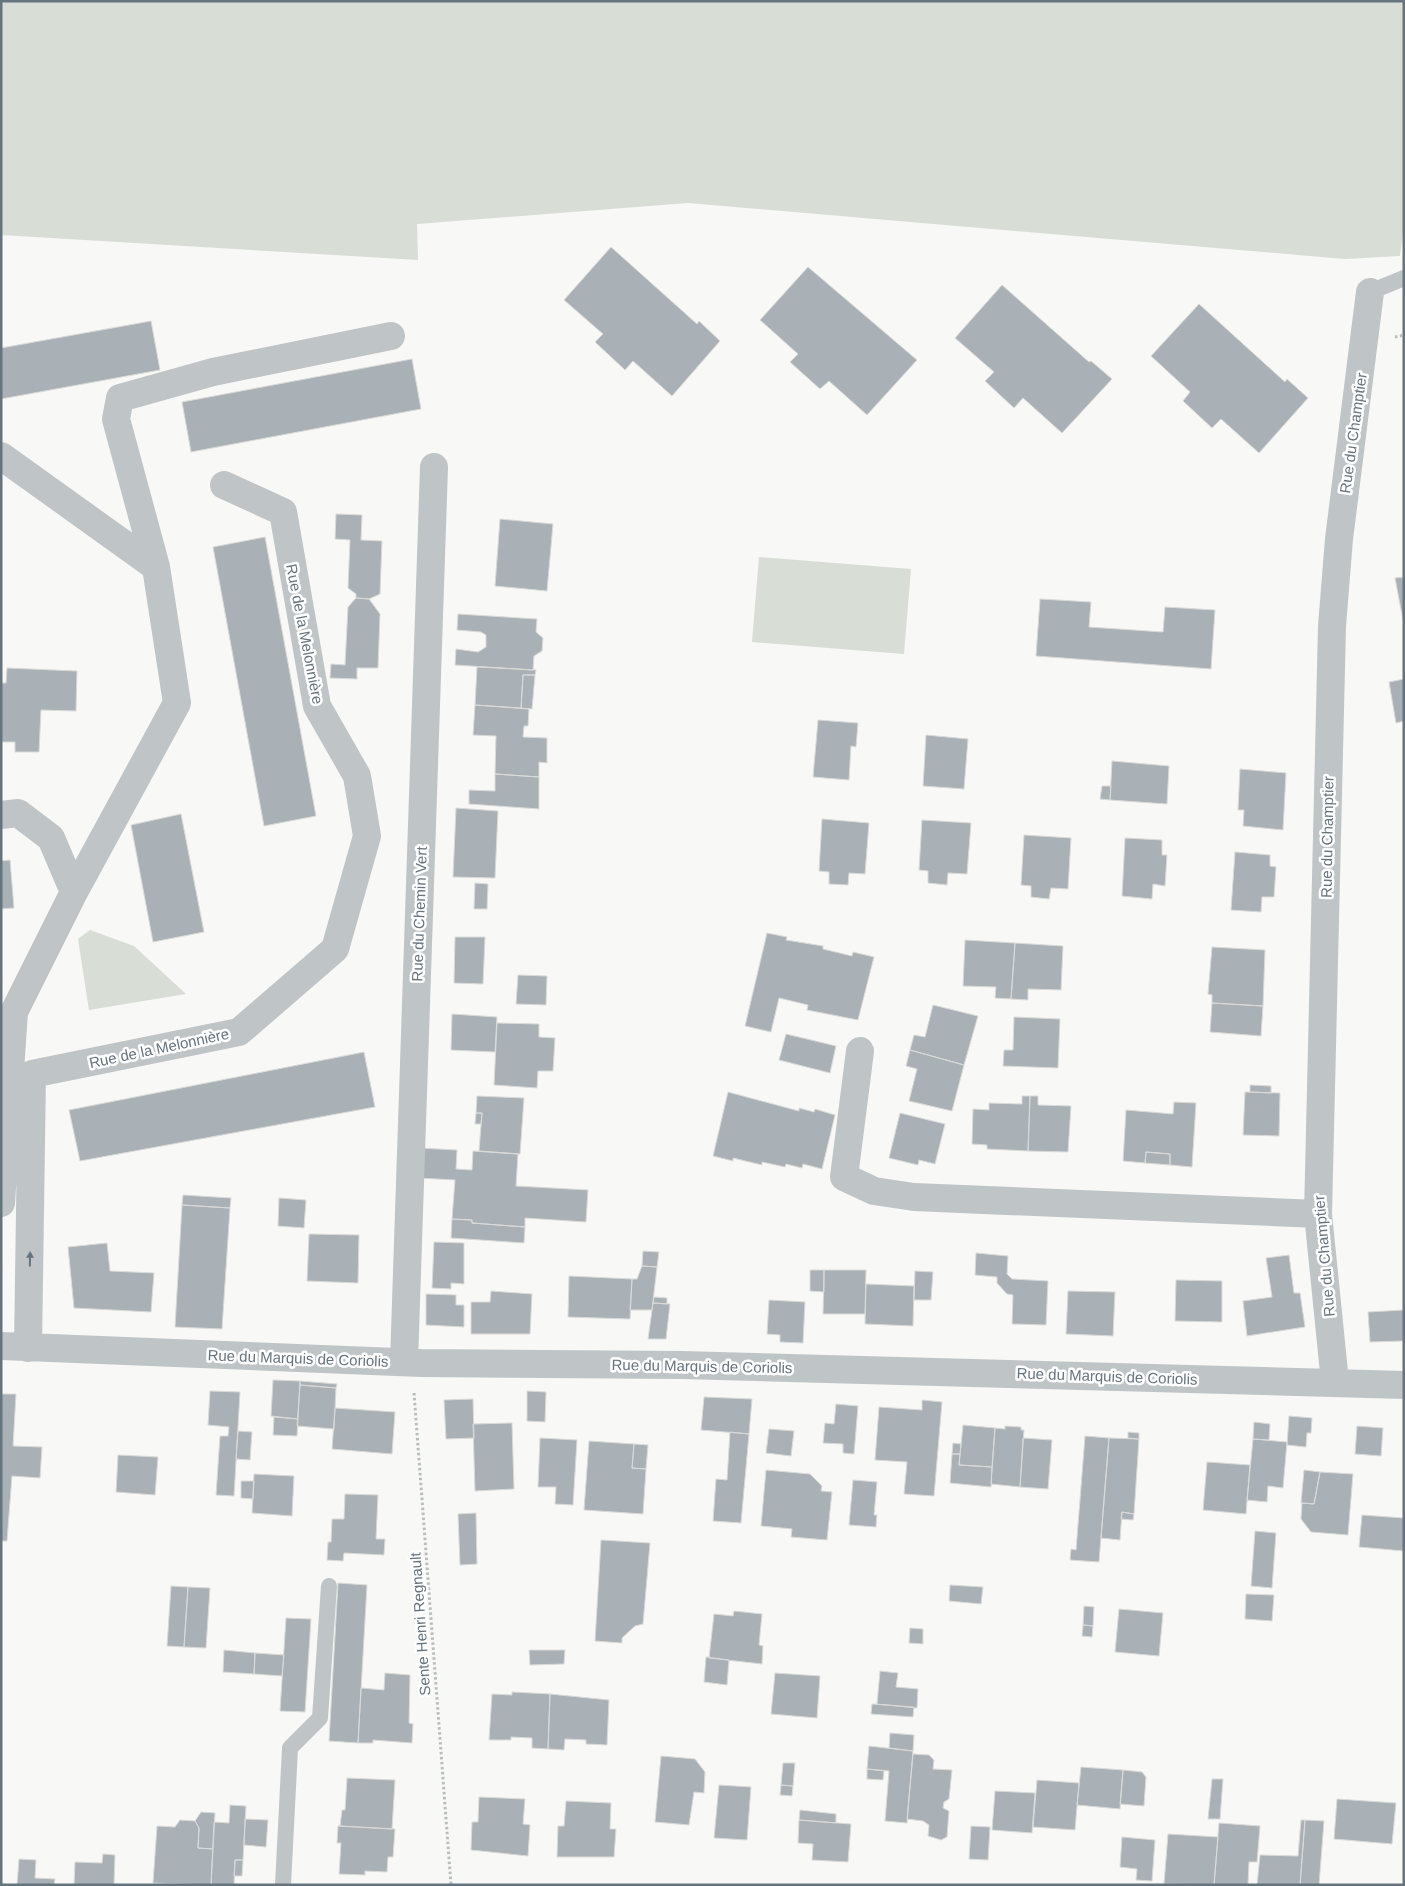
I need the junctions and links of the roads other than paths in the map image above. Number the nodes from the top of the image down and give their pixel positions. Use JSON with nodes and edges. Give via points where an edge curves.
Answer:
{"nodes":[{"id":1,"x":1404,"y":278,"type":"edge"},
{"id":2,"x":1370,"y":292,"type":"joint"},
{"id":3,"x":391,"y":336,"type":"dead end"},
{"id":4,"x":1,"y":456,"type":"edge"},
{"id":5,"x":434,"y":467,"type":"dead end"},
{"id":6,"x":224,"y":485,"type":"dead end"},
{"id":7,"x":156,"y":567,"type":"junction"},
{"id":8,"x":1,"y":815,"type":"edge"},
{"id":9,"x":74,"y":892,"type":"junction"},
{"id":10,"x":860,"y":1052,"type":"dead end"},
{"id":11,"x":21,"y":1074,"type":"junction"},
{"id":12,"x":1,"y":1203,"type":"edge"},
{"id":13,"x":1318,"y":1214,"type":"junction"},
{"id":14,"x":1,"y":1220,"type":"edge"},
{"id":15,"x":30,"y":1221,"type":"junction"},
{"id":16,"x":1,"y":1346,"type":"edge"},
{"id":17,"x":28,"y":1348,"type":"junction"},
{"id":18,"x":408,"y":1362,"type":"junction"},
{"id":19,"x":1335,"y":1382,"type":"junction"},
{"id":20,"x":1404,"y":1385,"type":"edge"},
{"id":21,"x":328,"y":1586,"type":"dead end"},
{"id":22,"x":283,"y":1885,"type":"edge"}],
"edges":[{"from":1,"to":2,"type":"lane"},
{"from":2,"to":13,"type":"street","name":"Rue du Champtier","via":[[1338,539],[1332,626]]},
{"from":3,"to":7,"type":"street","via":[[214,372],[120,398],[116,419]]},
{"from":4,"to":7,"type":"street"},
{"from":5,"to":18,"type":"street","name":"Rue du Chemin Vert"},
{"from":6,"to":11,"type":"street","name":"Rue de la Melonnière","via":[[283,512],[317,706],[357,776],[366,836],[335,949],[239,1032]]},
{"from":7,"to":9,"type":"street","via":[[177,703]]},
{"from":8,"to":9,"type":"street","via":[[18,813],[51,838]]},
{"from":9,"to":11,"type":"street","via":[[14,1012]]},
{"from":10,"to":13,"type":"street","via":[[844,1177],[874,1191],[914,1197]]},
{"from":11,"to":12,"type":"street"},
{"from":11,"to":15,"type":"street"},
{"from":13,"to":19,"type":"street","name":"Rue du Champtier"},
{"from":14,"to":15,"type":"street"},
{"from":17,"to":15,"type":"street","one_way":true},
{"from":16,"to":17,"type":"street","name":"Rue du Marquis de Coriolis"},
{"from":17,"to":18,"type":"street","name":"Rue du Marquis de Coriolis"},
{"from":18,"to":19,"type":"street","name":"Rue du Marquis de Coriolis","via":[[682,1365]]},
{"from":19,"to":20,"type":"street","name":"Rue du Marquis de Coriolis"},
{"from":21,"to":22,"type":"lane","via":[[320,1718],[290,1748]]}]}
